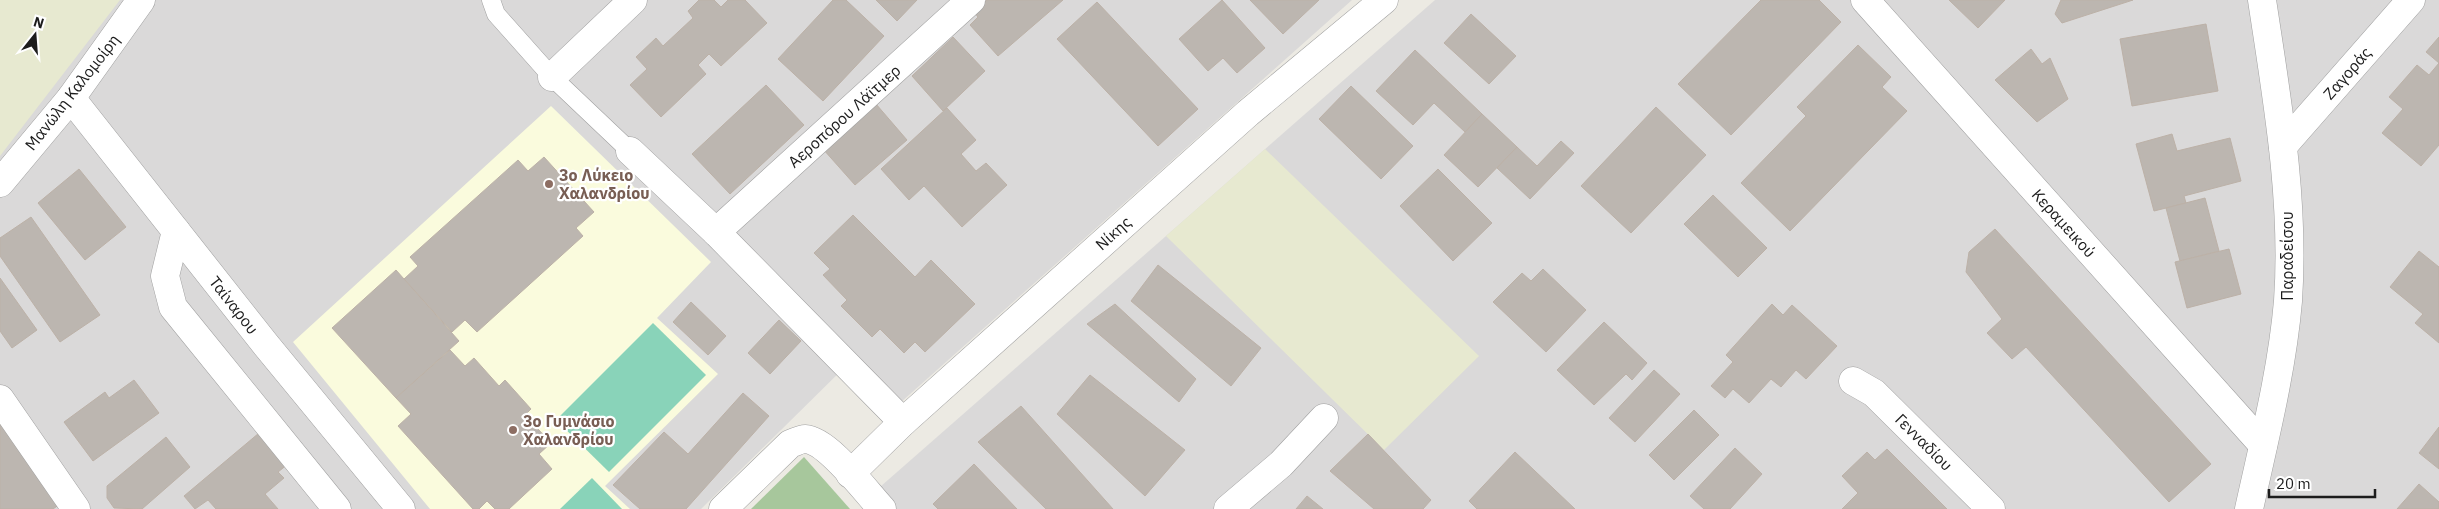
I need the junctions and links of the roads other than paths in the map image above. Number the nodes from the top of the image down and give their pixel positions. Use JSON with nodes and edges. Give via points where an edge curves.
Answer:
{"nodes":[{"id":1,"x":141,"y":0,"type":"edge"},
{"id":2,"x":491,"y":0,"type":"edge"},
{"id":3,"x":633,"y":0,"type":"edge"},
{"id":4,"x":971,"y":0,"type":"edge"},
{"id":5,"x":1384,"y":0,"type":"edge"},
{"id":6,"x":1865,"y":0,"type":"edge"},
{"id":7,"x":2262,"y":0,"type":"edge"},
{"id":8,"x":2411,"y":0,"type":"edge"},
{"id":9,"x":552,"y":77,"type":"junction"},
{"id":10,"x":71,"y":98,"type":"junction"},
{"id":11,"x":2283,"y":146,"type":"junction"},
{"id":12,"x":630,"y":151,"type":"joint"},
{"id":13,"x":0,"y":183,"type":"edge"},
{"id":14,"x":176,"y":231,"type":"junction"},
{"id":15,"x":716,"y":232,"type":"junction"},
{"id":16,"x":1852,"y":381,"type":"dead end"},
{"id":17,"x":0,"y":399,"type":"edge"},
{"id":18,"x":1324,"y":418,"type":"dead end"},
{"id":19,"x":903,"y":422,"type":"junction"},
{"id":20,"x":2263,"y":445,"type":"junction"},
{"id":21,"x":850,"y":474,"type":"junction"},
{"id":22,"x":76,"y":509,"type":"edge"},
{"id":23,"x":338,"y":509,"type":"edge"},
{"id":24,"x":401,"y":509,"type":"edge"},
{"id":25,"x":723,"y":509,"type":"edge"},
{"id":26,"x":882,"y":509,"type":"edge"},
{"id":27,"x":1228,"y":509,"type":"edge"},
{"id":28,"x":1990,"y":509,"type":"edge"},
{"id":29,"x":2249,"y":509,"type":"edge"}],
"edges":[{"from":1,"to":10,"type":"street","name":"Μανώλη Καλομοίρη"},
{"from":2,"to":9,"type":"lane","via":[[496,14]]},
{"from":3,"to":9,"type":"street"},
{"from":4,"to":15,"type":"street","name":"Αεροπόρου Λάϊτμερ"},
{"from":5,"to":19,"type":"street","name":"Νίκης","via":[[1248,113]]},
{"from":6,"to":20,"type":"street","name":"Κεραμεικού"},
{"from":7,"to":11,"type":"street","name":"Παραδείσου"},
{"from":8,"to":11,"type":"street","name":"Ζαγοράς"},
{"from":9,"to":12,"type":"lane"},
{"from":10,"to":13,"type":"street","name":"Μανώλη Καλομοίρη"},
{"from":10,"to":14,"type":"street","name":"Ταίναρου"},
{"from":11,"to":20,"type":"street","name":"Παραδείσου","via":[[2290,242],[2288,302]]},
{"from":12,"to":15,"type":"street"},
{"from":14,"to":23,"type":"street","via":[[166,276],[173,307]]},
{"from":14,"to":24,"type":"street","name":"Ταίναρου"},
{"from":15,"to":19,"type":"street"},
{"from":16,"to":28,"type":"street","name":"Γενναδίου","via":[[1874,393]]},
{"from":17,"to":22,"type":"street"},
{"from":18,"to":27,"type":"street","via":[[1281,464]]},
{"from":19,"to":21,"type":"street","name":"Νίκης"},
{"from":20,"to":29,"type":"street","name":"Παραδείσου"},
{"from":21,"to":25,"type":"street","via":[[818,442],[804,439],[790,444]]},
{"from":21,"to":26,"type":"street"}]}
